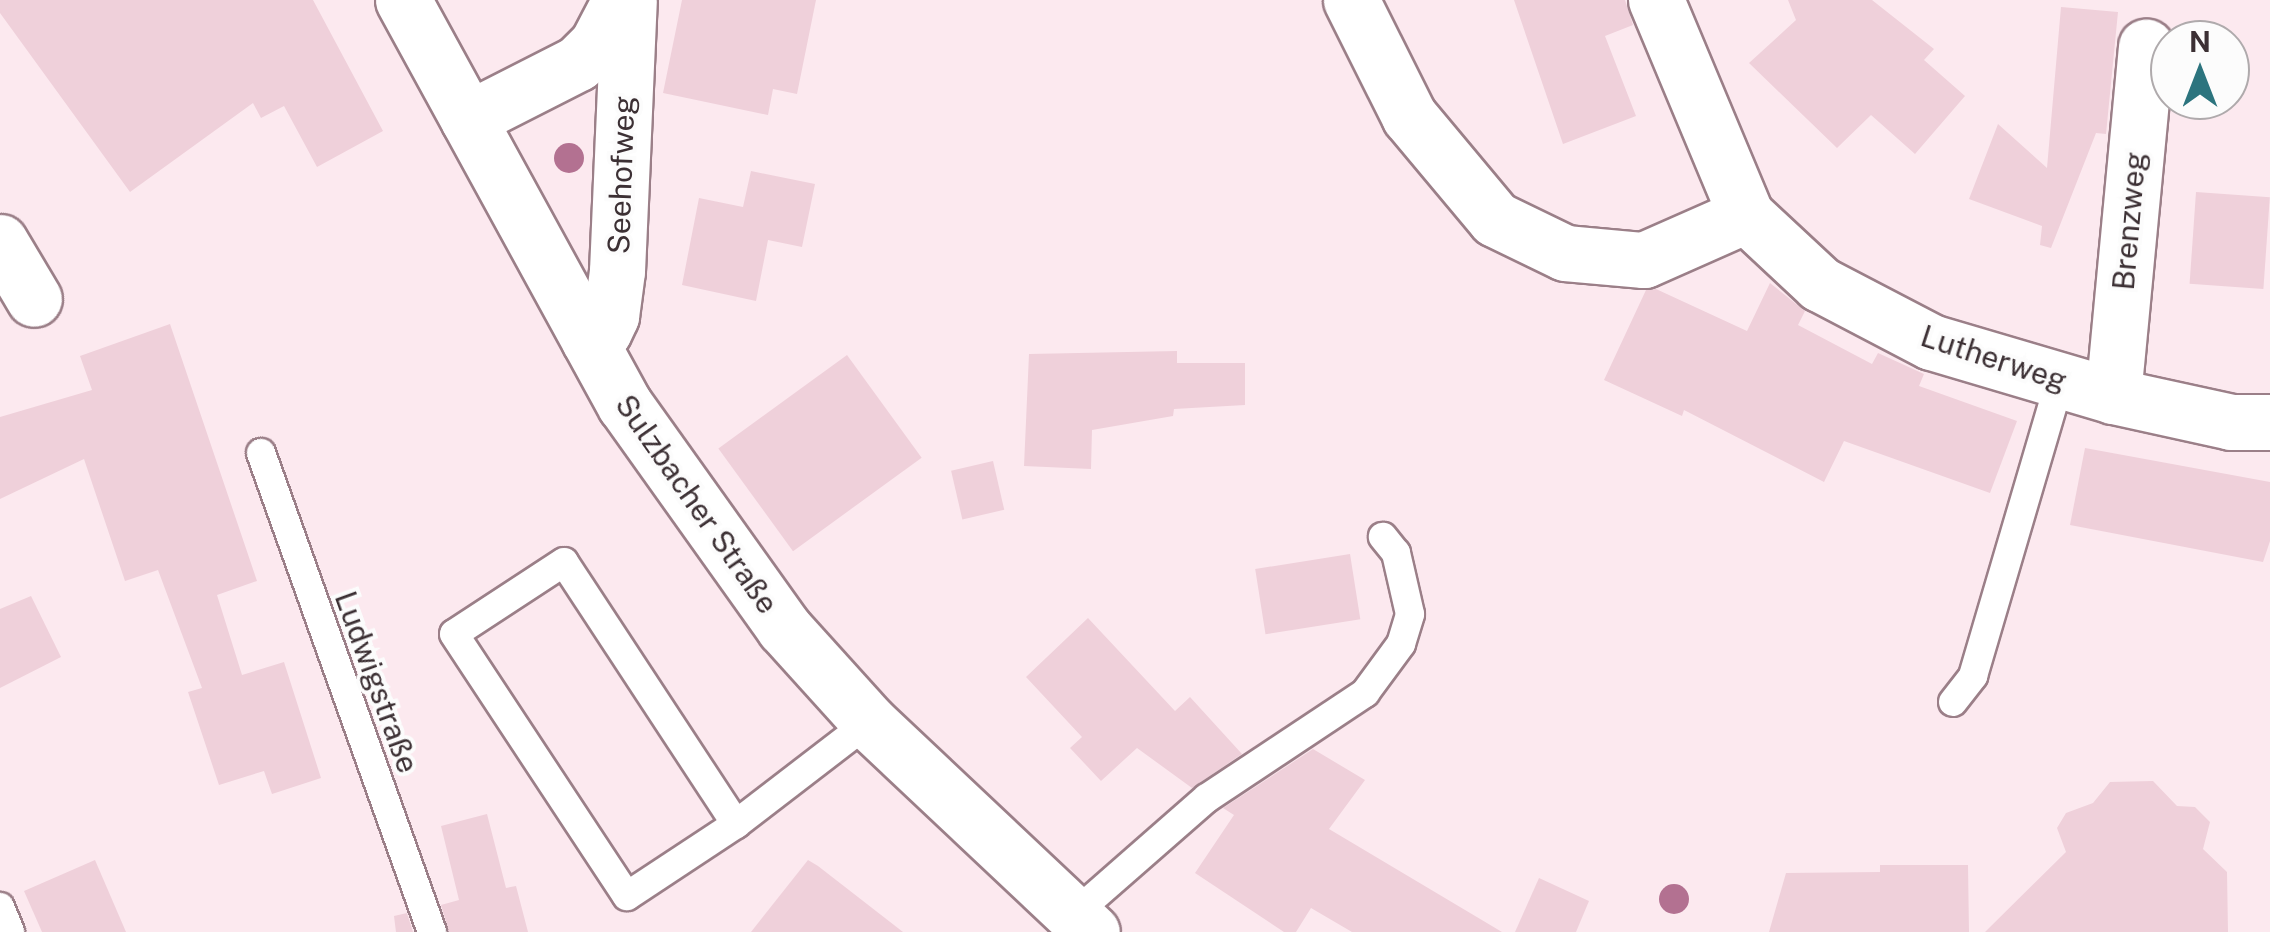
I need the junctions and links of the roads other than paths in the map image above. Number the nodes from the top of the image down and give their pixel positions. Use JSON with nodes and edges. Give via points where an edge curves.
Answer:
{"nodes":[{"id":1,"x":404,"y":0,"type":"edge"},
{"id":2,"x":620,"y":0,"type":"edge"},
{"id":3,"x":629,"y":0,"type":"edge"},
{"id":4,"x":1351,"y":0,"type":"edge"},
{"id":5,"x":1656,"y":0,"type":"edge"},
{"id":6,"x":2146,"y":47,"type":"dead end"},
{"id":7,"x":468,"y":119,"type":"junction"},
{"id":8,"x":1746,"y":215,"type":"junction"},
{"id":9,"x":0,"y":242,"type":"edge"},
{"id":10,"x":34,"y":299,"type":"dead end"},
{"id":11,"x":590,"y":340,"type":"junction"},
{"id":12,"x":2060,"y":380,"type":"junction"},
{"id":13,"x":2113,"y":396,"type":"junction"},
{"id":14,"x":2270,"y":422,"type":"edge"},
{"id":15,"x":261,"y":453,"type":"dead end"},
{"id":16,"x":1383,"y":537,"type":"dead end"},
{"id":17,"x":1953,"y":702,"type":"dead end"},
{"id":18,"x":869,"y":722,"type":"junction"},
{"id":19,"x":736,"y":824,"type":"junction"},
{"id":20,"x":0,"y":907,"type":"edge"},
{"id":21,"x":1082,"y":924,"type":"edge"},
{"id":22,"x":10,"y":932,"type":"edge"},
{"id":23,"x":432,"y":932,"type":"edge"}],
"edges":[{"from":1,"to":7,"type":"street","name":"Sulzbacher Straße"},
{"from":2,"to":7,"type":"street","name":"Seehofweg","via":[[597,44],[578,63]]},
{"from":3,"to":11,"type":"street","name":"Seehofweg","via":[[617,271],[611,316],[604,332]]},
{"from":4,"to":8,"type":"street","via":[[1409,116],[1496,218],[1565,253],[1644,260]]},
{"from":5,"to":8,"type":"street","name":"Lutherweg"},
{"from":6,"to":13,"type":"street","name":"Brenzweg"},
{"from":7,"to":11,"type":"street","name":"Sulzbacher Straße"},
{"from":8,"to":12,"type":"street","name":"Lutherweg","via":[[1820,284],[1915,334]]},
{"from":9,"to":10,"type":"street"},
{"from":11,"to":18,"type":"street","name":"Sulzbacher Straße","via":[[625,406],[784,628]]},
{"from":12,"to":13,"type":"street","name":"Lutherweg"},
{"from":12,"to":17,"type":"lane","via":[[1974,676]]},
{"from":13,"to":14,"type":"street","name":"Lutherweg","via":[[2231,422]]},
{"from":15,"to":23,"type":"lane","name":"Ludwigstraße"},
{"from":16,"to":21,"type":"lane","via":[[1396,552],[1410,614],[1401,644],[1365,692],[1207,798]]},
{"from":18,"to":19,"type":"lane"},
{"from":18,"to":21,"type":"street","name":"Sulzbacher Straße"},
{"from":19,"to":19,"type":"lane","via":[[564,562],[454,634],[627,896]]},
{"from":20,"to":22,"type":"lane"}]}
